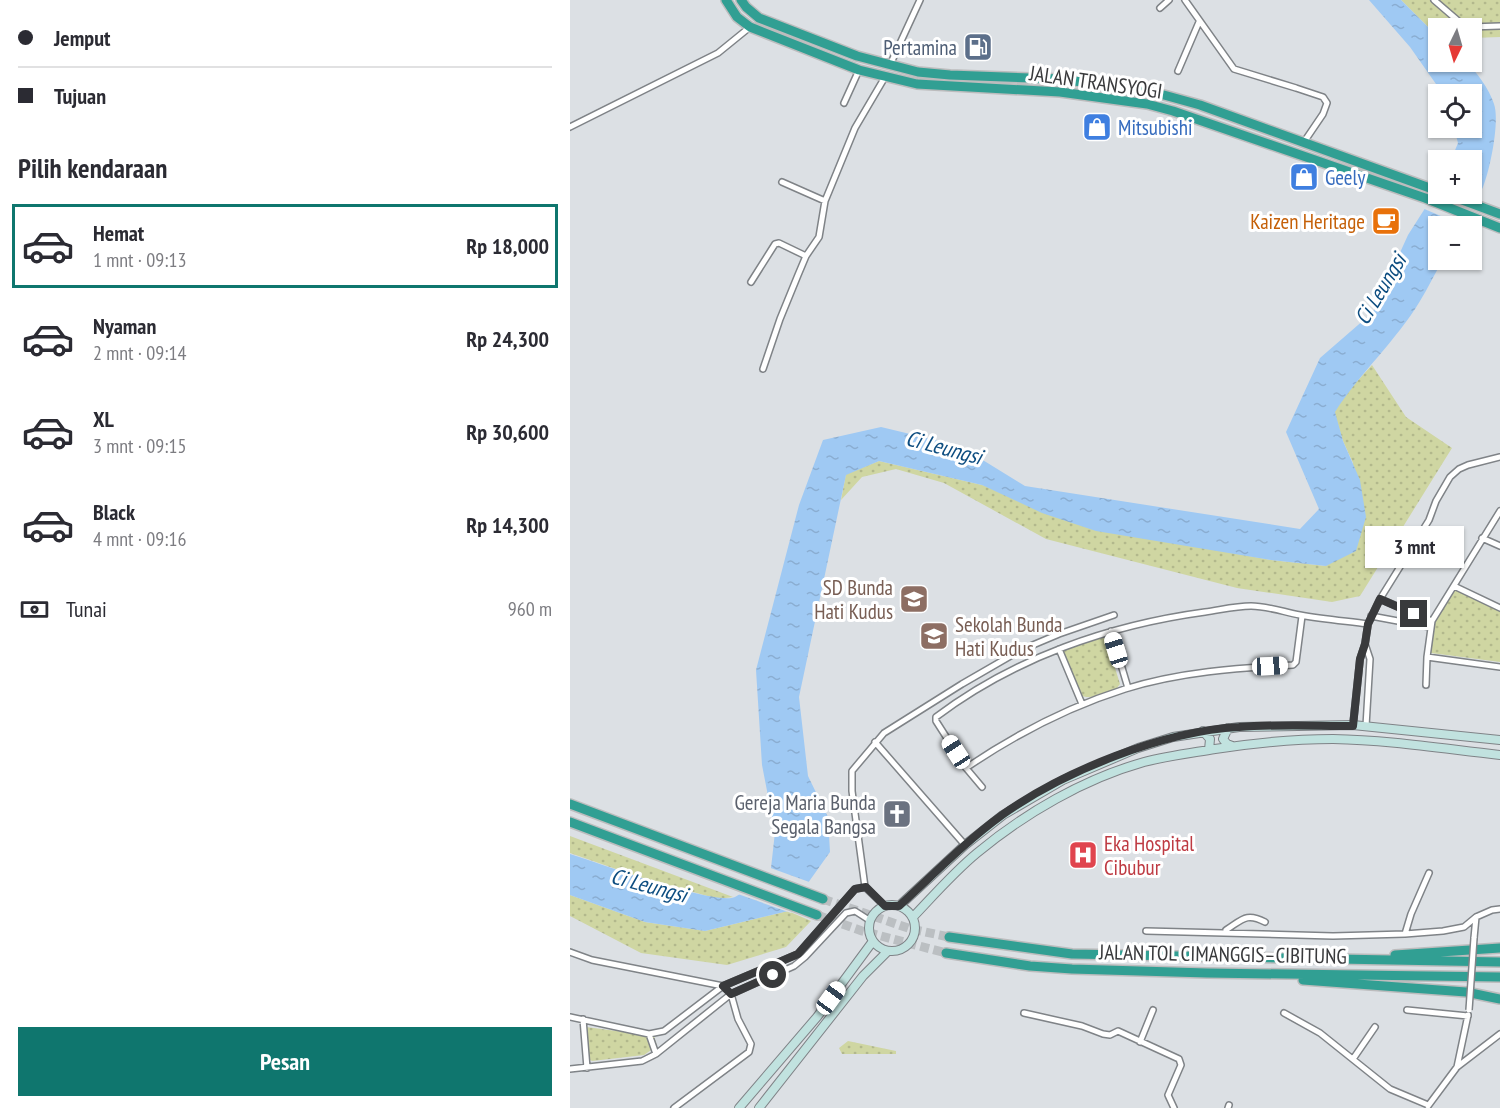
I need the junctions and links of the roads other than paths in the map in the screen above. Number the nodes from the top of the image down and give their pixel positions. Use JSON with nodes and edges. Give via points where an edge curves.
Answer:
{"nodes":[{"id":1,"x":726,"y":0,"type":"edge"},
{"id":2,"x":741,"y":0,"type":"edge"},
{"id":3,"x":920,"y":0,"type":"edge"},
{"id":4,"x":1169,"y":0,"type":"edge"},
{"id":5,"x":1185,"y":0,"type":"edge"},
{"id":6,"x":1434,"y":0,"type":"edge"},
{"id":7,"x":1160,"y":9,"type":"dead end"},
{"id":8,"x":1199,"y":22,"type":"junction"},
{"id":9,"x":1500,"y":26,"type":"edge"},
{"id":10,"x":750,"y":27,"type":"junction"},
{"id":11,"x":890,"y":65,"type":"junction"},
{"id":12,"x":859,"y":70,"type":"junction"},
{"id":13,"x":1178,"y":71,"type":"dead end"},
{"id":14,"x":973,"y":76,"type":"junction"},
{"id":15,"x":885,"y":77,"type":"junction"},
{"id":16,"x":973,"y":88,"type":"junction"},
{"id":17,"x":844,"y":104,"type":"dead end"},
{"id":18,"x":570,"y":127,"type":"edge"},
{"id":19,"x":1304,"y":142,"type":"junction"},
{"id":20,"x":782,"y":182,"type":"dead end"},
{"id":21,"x":1428,"y":187,"type":"edge"},
{"id":22,"x":825,"y":201,"type":"junction"},
{"id":23,"x":1474,"y":204,"type":"edge"},
{"id":24,"x":1500,"y":214,"type":"edge"},
{"id":25,"x":1500,"y":228,"type":"edge"},
{"id":26,"x":806,"y":256,"type":"junction"},
{"id":27,"x":751,"y":282,"type":"dead end"},
{"id":28,"x":763,"y":369,"type":"dead end"},
{"id":29,"x":1500,"y":457,"type":"edge"},
{"id":30,"x":1500,"y":512,"type":"edge"},
{"id":31,"x":1482,"y":538,"type":"junction"},
{"id":32,"x":1500,"y":546,"type":"edge"},
{"id":33,"x":1454,"y":586,"type":"junction"},
{"id":34,"x":1380,"y":599,"type":"junction"},
{"id":35,"x":1500,"y":608,"type":"edge"},
{"id":36,"x":1114,"y":615,"type":"dead end"},
{"id":37,"x":1302,"y":616,"type":"junction"},
{"id":38,"x":1371,"y":616,"type":"junction"},
{"id":39,"x":1368,"y":624,"type":"junction"},
{"id":40,"x":1431,"y":624,"type":"junction"},
{"id":41,"x":1111,"y":630,"type":"junction"},
{"id":42,"x":1365,"y":644,"type":"junction"},
{"id":43,"x":1059,"y":649,"type":"junction"},
{"id":44,"x":1427,"y":657,"type":"junction"},
{"id":45,"x":1500,"y":667,"type":"edge"},
{"id":46,"x":1358,"y":684,"type":"junction"},
{"id":47,"x":1369,"y":684,"type":"junction"},
{"id":48,"x":1426,"y":685,"type":"dead end"},
{"id":49,"x":1128,"y":688,"type":"junction"},
{"id":50,"x":1082,"y":704,"type":"junction"},
{"id":51,"x":1353,"y":726,"type":"junction"},
{"id":52,"x":1366,"y":726,"type":"junction"},
{"id":53,"x":1228,"y":728,"type":"junction"},
{"id":54,"x":1203,"y":731,"type":"junction"},
{"id":55,"x":1500,"y":740,"type":"edge"},
{"id":56,"x":875,"y":742,"type":"junction"},
{"id":57,"x":1232,"y":746,"type":"junction"},
{"id":58,"x":1209,"y":750,"type":"junction"},
{"id":59,"x":1500,"y":755,"type":"edge"},
{"id":60,"x":966,"y":768,"type":"junction"},
{"id":61,"x":982,"y":787,"type":"dead end"},
{"id":62,"x":570,"y":804,"type":"edge"},
{"id":63,"x":570,"y":822,"type":"edge"},
{"id":64,"x":965,"y":845,"type":"junction"},
{"id":65,"x":1429,"y":873,"type":"dead end"},
{"id":66,"x":866,"y":887,"type":"junction"},
{"id":67,"x":823,"y":899,"type":"tunnel mouth"},
{"id":68,"x":885,"y":906,"type":"junction"},
{"id":69,"x":899,"y":906,"type":"junction"},
{"id":70,"x":1500,"y":909,"type":"edge"},
{"id":71,"x":817,"y":915,"type":"tunnel mouth"},
{"id":72,"x":913,"y":917,"type":"junction"},
{"id":73,"x":1476,"y":917,"type":"junction"},
{"id":74,"x":869,"y":920,"type":"junction"},
{"id":75,"x":1265,"y":921,"type":"dead end"},
{"id":76,"x":1224,"y":924,"type":"dead end"},
{"id":77,"x":1146,"y":931,"type":"dead end"},
{"id":78,"x":1227,"y":932,"type":"junction"},
{"id":79,"x":1405,"y":934,"type":"junction"},
{"id":80,"x":949,"y":937,"type":"tunnel mouth"},
{"id":81,"x":873,"y":941,"type":"junction"},
{"id":82,"x":1500,"y":948,"type":"edge"},
{"id":83,"x":888,"y":951,"type":"junction"},
{"id":84,"x":570,"y":952,"type":"edge"},
{"id":85,"x":946,"y":953,"type":"tunnel mouth"},
{"id":86,"x":1330,"y":960,"type":"junction"},
{"id":87,"x":1500,"y":962,"type":"edge"},
{"id":88,"x":1207,"y":973,"type":"junction"},
{"id":89,"x":1500,"y":977,"type":"edge"},
{"id":90,"x":723,"y":986,"type":"junction"},
{"id":91,"x":731,"y":994,"type":"junction"},
{"id":92,"x":1500,"y":999,"type":"edge"},
{"id":93,"x":1153,"y":1010,"type":"dead end"},
{"id":94,"x":1407,"y":1010,"type":"dead end"},
{"id":95,"x":1024,"y":1013,"type":"dead end"},
{"id":96,"x":1284,"y":1013,"type":"dead end"},
{"id":97,"x":1468,"y":1013,"type":"junction"},
{"id":98,"x":570,"y":1017,"type":"edge"},
{"id":99,"x":583,"y":1019,"type":"junction"},
{"id":100,"x":1375,"y":1027,"type":"dead end"},
{"id":101,"x":649,"y":1034,"type":"junction"},
{"id":102,"x":1500,"y":1034,"type":"edge"},
{"id":103,"x":1140,"y":1042,"type":"junction"},
{"id":104,"x":656,"y":1054,"type":"junction"},
{"id":105,"x":1353,"y":1059,"type":"junction"},
{"id":106,"x":1457,"y":1067,"type":"junction"},
{"id":107,"x":587,"y":1068,"type":"junction"},
{"id":108,"x":570,"y":1069,"type":"edge"},
{"id":109,"x":1428,"y":1107,"type":"edge"},
{"id":110,"x":674,"y":1108,"type":"edge"},
{"id":111,"x":739,"y":1108,"type":"edge"},
{"id":112,"x":759,"y":1108,"type":"edge"},
{"id":113,"x":1174,"y":1108,"type":"edge"}],
"edges":[{"from":1,"to":10,"type":"highway","name":"JALAN TRANSYOGI","via":[[737,17]]},
{"from":2,"to":11,"type":"highway","name":"JALAN TRANSYOGI","via":[[759,18]]},
{"from":3,"to":11,"type":"street"},
{"from":4,"to":7,"type":"street"},
{"from":5,"to":8,"type":"street"},
{"from":6,"to":9,"type":"street","via":[[1463,25]]},
{"from":8,"to":13,"type":"street"},
{"from":8,"to":19,"type":"street","via":[[1234,69],[1323,98],[1327,103],[1323,114]]},
{"from":10,"to":12,"type":"highway","name":"JALAN TRANSYOGI"},
{"from":10,"to":18,"type":"street","via":[[718,53]]},
{"from":11,"to":14,"type":"highway","name":"JALAN TRANSYOGI","via":[[918,72]]},
{"from":12,"to":15,"type":"highway","name":"JALAN TRANSYOGI"},
{"from":12,"to":17,"type":"street"},
{"from":14,"to":16,"type":"highway"},
{"from":14,"to":19,"type":"highway","name":"JALAN TRANSYOGI","via":[[1060,79],[1153,92]]},
{"from":15,"to":16,"type":"highway","name":"JALAN TRANSYOGI","via":[[916,84]]},
{"from":15,"to":22,"type":"street","via":[[855,128]]},
{"from":16,"to":25,"type":"highway","name":"JALAN TRANSYOGI","via":[[1060,92],[1147,104],[1425,198]]},
{"from":19,"to":21,"type":"highway","name":"JALAN TRANSYOGI"},
{"from":20,"to":22,"type":"street"},
{"from":22,"to":26,"type":"street","via":[[819,237]]},
{"from":23,"to":24,"type":"highway"},
{"from":26,"to":27,"type":"street","via":[[775,244]]},
{"from":26,"to":28,"type":"street"},
{"from":29,"to":34,"type":"street","via":[[1468,465],[1450,477],[1429,520]]},
{"from":30,"to":31,"type":"street"},
{"from":31,"to":32,"type":"street"},
{"from":31,"to":33,"type":"street"},
{"from":33,"to":35,"type":"street"},
{"from":33,"to":40,"type":"street"},
{"from":34,"to":38,"type":"street"},
{"from":34,"to":40,"type":"street"},
{"from":36,"to":56,"type":"street","via":[[1021,650]]},
{"from":37,"to":39,"type":"street"},
{"from":37,"to":41,"type":"street","via":[[1250,606],[1173,616]]},
{"from":37,"to":49,"type":"street","via":[[1293,665],[1215,671]]},
{"from":38,"to":39,"type":"street"},
{"from":38,"to":40,"type":"street"},
{"from":39,"to":42,"type":"street"},
{"from":40,"to":44,"type":"street"},
{"from":41,"to":43,"type":"street"},
{"from":41,"to":49,"type":"street"},
{"from":42,"to":46,"type":"street"},
{"from":42,"to":47,"type":"street","via":[[1370,659]]},
{"from":43,"to":50,"type":"street"},
{"from":43,"to":60,"type":"street","via":[[997,677],[936,717]]},
{"from":44,"to":45,"type":"street"},
{"from":44,"to":48,"type":"street"},
{"from":46,"to":47,"type":"street"},
{"from":46,"to":51,"type":"street"},
{"from":47,"to":52,"type":"street"},
{"from":49,"to":50,"type":"street"},
{"from":50,"to":60,"type":"street","via":[[1014,737]]},
{"from":51,"to":52,"type":"street"},
{"from":51,"to":53,"type":"street"},
{"from":52,"to":55,"type":"street"},
{"from":53,"to":54,"type":"street"},
{"from":53,"to":57,"type":"street","via":[[1223,738]]},
{"from":54,"to":58,"type":"street","via":[[1210,739]]},
{"from":54,"to":64,"type":"street","via":[[1138,748],[1063,780],[1003,815]]},
{"from":56,"to":64,"type":"street"},
{"from":56,"to":66,"type":"street","via":[[855,765],[851,776]]},
{"from":57,"to":58,"type":"street"},
{"from":57,"to":59,"type":"street","via":[[1334,739]]},
{"from":58,"to":72,"type":"street","via":[[1143,762],[1061,796],[978,852]]},
{"from":60,"to":61,"type":"street"},
{"from":62,"to":67,"type":"highway"},
{"from":63,"to":71,"type":"highway"},
{"from":64,"to":69,"type":"street"},
{"from":65,"to":79,"type":"street"},
{"from":66,"to":68,"type":"street"},
{"from":66,"to":90,"type":"street","via":[[855,889],[798,954]]},
{"from":68,"to":69,"type":"street"},
{"from":68,"to":74,"type":"street"},
{"from":69,"to":72,"type":"street"},
{"from":70,"to":73,"type":"street"},
{"from":72,"to":83,"type":"street","via":[[916,930],[911,942],[901,950]]},
{"from":73,"to":79,"type":"street","via":[[1464,927]]},
{"from":73,"to":97,"type":"street","bridge":true},
{"from":74,"to":81,"type":"street"},
{"from":74,"to":91,"type":"street","via":[[855,911],[846,912],[794,966]]},
{"from":75,"to":78,"type":"street","via":[[1247,916]]},
{"from":76,"to":78,"type":"street"},
{"from":77,"to":78,"type":"street"},
{"from":78,"to":79,"type":"street"},
{"from":80,"to":86,"type":"highway","name":"JALAN TOL CIMANGGIS–CIBITUNG","via":[[1072,954]]},
{"from":81,"to":83,"type":"street"},
{"from":81,"to":111,"type":"street","via":[[817,1017]]},
{"from":82,"to":86,"type":"highway"},
{"from":83,"to":112,"type":"street","via":[[863,976]]},
{"from":84,"to":90,"type":"street","via":[[592,960]]},
{"from":85,"to":88,"type":"highway","name":"JALAN TOL CIMANGGIS–CIBITUNG","via":[[1030,966]]},
{"from":86,"to":87,"type":"highway","name":"JALAN TOL CIMANGGIS–CIBITUNG"},
{"from":88,"to":89,"type":"highway","name":"JALAN TOL CIMANGGIS–CIBITUNG"},
{"from":88,"to":92,"type":"highway","via":[[1466,992]]},
{"from":90,"to":91,"type":"street"},
{"from":90,"to":101,"type":"street","via":[[664,1031]]},
{"from":91,"to":104,"type":"street"},
{"from":91,"to":110,"type":"street","via":[[751,1044],[749,1052]]},
{"from":93,"to":103,"type":"street"},
{"from":94,"to":97,"type":"street"},
{"from":95,"to":103,"type":"street","via":[[1103,1034],[1118,1031]]},
{"from":96,"to":105,"type":"street","via":[[1320,1033]]},
{"from":97,"to":106,"type":"street"},
{"from":98,"to":99,"type":"street"},
{"from":99,"to":101,"type":"street"},
{"from":99,"to":107,"type":"street"},
{"from":100,"to":105,"type":"street"},
{"from":101,"to":104,"type":"street"},
{"from":102,"to":106,"type":"street"},
{"from":103,"to":113,"type":"street","via":[[1180,1062],[1168,1095]]},
{"from":104,"to":107,"type":"street","via":[[642,1061]]},
{"from":105,"to":109,"type":"street","via":[[1390,1089]]},
{"from":106,"to":109,"type":"street"},
{"from":107,"to":108,"type":"street"}]}
